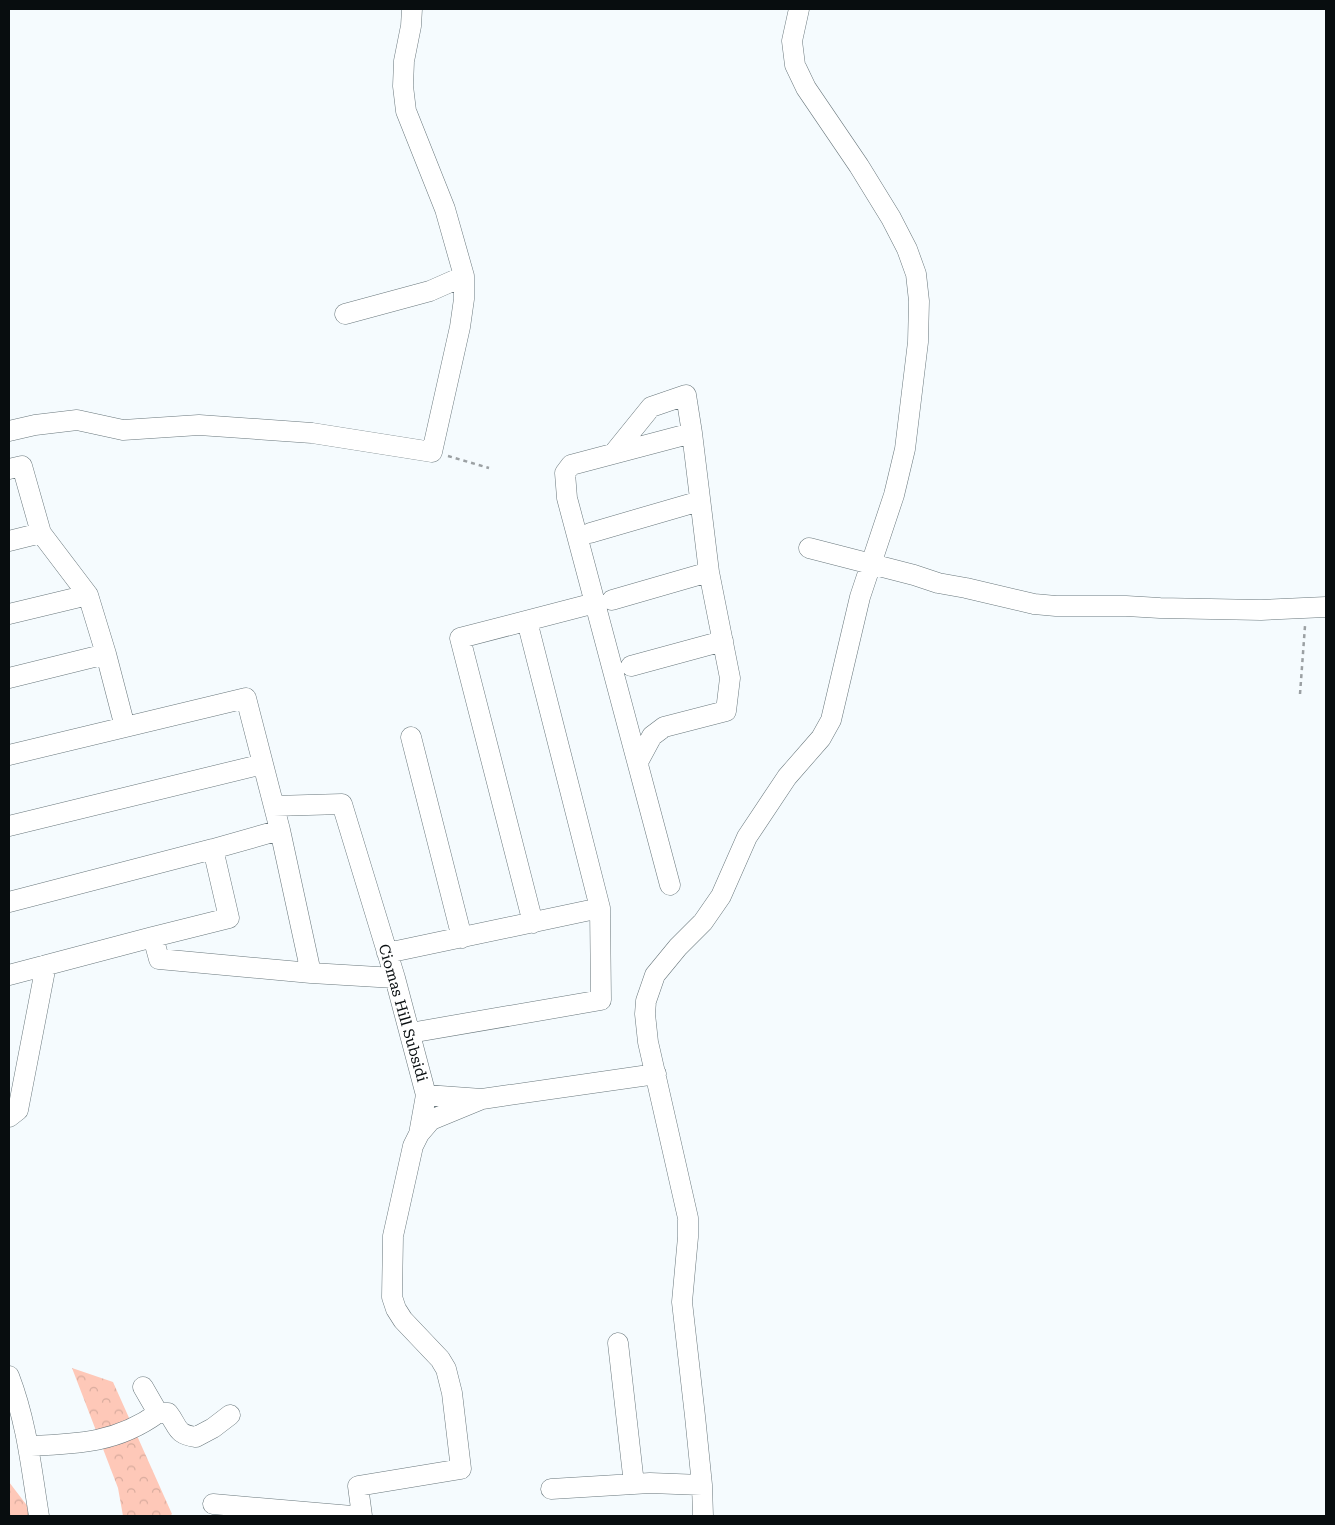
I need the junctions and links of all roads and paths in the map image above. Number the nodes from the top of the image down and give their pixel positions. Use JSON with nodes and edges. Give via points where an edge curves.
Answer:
{"nodes":[{"id":1,"x":412,"y":9,"type":"edge"},
{"id":2,"x":799,"y":9,"type":"edge"},
{"id":3,"x":464,"y":276,"type":"junction"},
{"id":4,"x":345,"y":314,"type":"dead end"},
{"id":5,"x":9,"y":431,"type":"edge"},
{"id":6,"x":692,"y":433,"type":"junction"},
{"id":7,"x":432,"y":452,"type":"junction"},
{"id":8,"x":613,"y":454,"type":"junction"},
{"id":9,"x":489,"y":468,"type":"dead end"},
{"id":10,"x":9,"y":469,"type":"edge"},
{"id":11,"x":700,"y":502,"type":"junction"},
{"id":12,"x":42,"y":533,"type":"junction"},
{"id":13,"x":590,"y":533,"type":"dead end"},
{"id":14,"x":9,"y":541,"type":"edge"},
{"id":15,"x":810,"y":548,"type":"dead end"},
{"id":16,"x":871,"y":564,"type":"junction"},
{"id":17,"x":709,"y":572,"type":"junction"},
{"id":18,"x":88,"y":595,"type":"junction"},
{"id":19,"x":604,"y":602,"type":"junction"},
{"id":20,"x":1317,"y":608,"type":"edge"},
{"id":21,"x":9,"y":614,"type":"edge"},
{"id":22,"x":528,"y":621,"type":"junction"},
{"id":23,"x":723,"y":641,"type":"junction"},
{"id":24,"x":106,"y":654,"type":"junction"},
{"id":25,"x":631,"y":666,"type":"dead end"},
{"id":26,"x":9,"y":678,"type":"edge"},
{"id":27,"x":1300,"y":694,"type":"dead end"},
{"id":28,"x":125,"y":727,"type":"junction"},
{"id":29,"x":411,"y":737,"type":"dead end"},
{"id":30,"x":9,"y":755,"type":"edge"},
{"id":31,"x":638,"y":762,"type":"junction"},
{"id":32,"x":263,"y":764,"type":"junction"},
{"id":33,"x":274,"y":806,"type":"junction"},
{"id":34,"x":9,"y":826,"type":"edge"},
{"id":35,"x":280,"y":830,"type":"junction"},
{"id":36,"x":214,"y":849,"type":"junction"},
{"id":37,"x":670,"y":886,"type":"dead end"},
{"id":38,"x":9,"y":902,"type":"edge"},
{"id":39,"x":600,"y":908,"type":"junction"},
{"id":40,"x":532,"y":923,"type":"junction"},
{"id":41,"x":152,"y":937,"type":"junction"},
{"id":42,"x":462,"y":938,"type":"junction"},
{"id":43,"x":387,"y":953,"type":"junction"},
{"id":44,"x":46,"y":965,"type":"junction"},
{"id":45,"x":312,"y":973,"type":"junction"},
{"id":46,"x":9,"y":975,"type":"edge"},
{"id":47,"x":395,"y":978,"type":"junction"},
{"id":48,"x":410,"y":1033,"type":"junction"},
{"id":49,"x":656,"y":1074,"type":"junction"},
{"id":50,"x":426,"y":1094,"type":"junction"},
{"id":51,"x":482,"y":1099,"type":"junction"},
{"id":52,"x":9,"y":1117,"type":"edge"},
{"id":53,"x":419,"y":1134,"type":"junction"},
{"id":54,"x":618,"y":1343,"type":"dead end"},
{"id":55,"x":9,"y":1376,"type":"edge"},
{"id":56,"x":143,"y":1388,"type":"dead end"},
{"id":57,"x":158,"y":1413,"type":"junction"},
{"id":58,"x":230,"y":1415,"type":"dead end"},
{"id":59,"x":28,"y":1446,"type":"junction"},
{"id":60,"x":634,"y":1484,"type":"junction"},
{"id":61,"x":702,"y":1485,"type":"junction"},
{"id":62,"x":551,"y":1489,"type":"dead end"},
{"id":63,"x":213,"y":1504,"type":"dead end"},
{"id":64,"x":39,"y":1516,"type":"edge"},
{"id":65,"x":352,"y":1516,"type":"edge"},
{"id":66,"x":362,"y":1516,"type":"edge"},
{"id":67,"x":703,"y":1516,"type":"edge"}],
"edges":[{"from":1,"to":3,"type":"street","via":[[403,86],[406,111],[445,209]]},
{"from":2,"to":16,"type":"street","via":[[792,41],[795,64],[806,88],[891,218],[916,274],[918,342],[905,449]]},
{"from":3,"to":4,"type":"street","via":[[430,291]]},
{"from":3,"to":7,"type":"street","via":[[460,327]]},
{"from":5,"to":7,"type":"street","via":[[78,420],[124,430],[199,425],[312,433]]},
{"from":6,"to":8,"type":"street"},
{"from":6,"to":8,"type":"street","via":[[686,395],[651,407]]},
{"from":6,"to":11,"type":"street"},
{"from":7,"to":9,"type":"path"},
{"from":8,"to":19,"type":"street","via":[[571,465],[565,473],[567,498]]},
{"from":10,"to":12,"type":"street","via":[[22,466]]},
{"from":11,"to":13,"type":"street"},
{"from":11,"to":17,"type":"street"},
{"from":12,"to":14,"type":"street"},
{"from":12,"to":18,"type":"street"},
{"from":15,"to":16,"type":"street"},
{"from":16,"to":20,"type":"street","via":[[1034,604],[1233,610]]},
{"from":16,"to":49,"type":"street","via":[[831,720],[747,837],[721,896],[703,922],[655,975],[645,1014]]},
{"from":17,"to":19,"type":"street"},
{"from":17,"to":23,"type":"street"},
{"from":18,"to":21,"type":"street"},
{"from":18,"to":24,"type":"street"},
{"from":19,"to":22,"type":"street"},
{"from":19,"to":31,"type":"street"},
{"from":20,"to":27,"type":"path","via":[[1304,636]]},
{"from":22,"to":39,"type":"street"},
{"from":22,"to":40,"type":"street","via":[[460,638]]},
{"from":23,"to":25,"type":"street"},
{"from":23,"to":31,"type":"street","via":[[730,678],[726,711],[664,727],[652,736]]},
{"from":24,"to":26,"type":"street"},
{"from":24,"to":28,"type":"street"},
{"from":28,"to":30,"type":"street"},
{"from":28,"to":32,"type":"street","via":[[246,698]]},
{"from":29,"to":42,"type":"street"},
{"from":31,"to":37,"type":"street"},
{"from":32,"to":33,"type":"street"},
{"from":32,"to":34,"type":"street"},
{"from":33,"to":35,"type":"street"},
{"from":33,"to":43,"type":"street","name":"Ciomas Hill Subsidi","via":[[342,804]]},
{"from":35,"to":36,"type":"street"},
{"from":35,"to":45,"type":"street"},
{"from":36,"to":38,"type":"street"},
{"from":36,"to":41,"type":"street","via":[[229,918]]},
{"from":39,"to":40,"type":"street"},
{"from":39,"to":48,"type":"street","via":[[601,1000]]},
{"from":40,"to":42,"type":"street"},
{"from":41,"to":44,"type":"street"},
{"from":41,"to":45,"type":"street","via":[[159,959]]},
{"from":42,"to":43,"type":"street"},
{"from":43,"to":47,"type":"street","name":"Ciomas Hill Subsidi"},
{"from":44,"to":46,"type":"street"},
{"from":44,"to":52,"type":"street","via":[[18,1110]]},
{"from":45,"to":47,"type":"street"},
{"from":47,"to":48,"type":"street","name":"Ciomas Hill Subsidi"},
{"from":48,"to":50,"type":"street","name":"Ciomas Hill Subsidi"},
{"from":49,"to":51,"type":"street","name":"Ciomas Hill Subsidi"},
{"from":49,"to":61,"type":"street","via":[[688,1218],[682,1302]]},
{"from":50,"to":51,"type":"street","name":"Ciomas Hill Subsidi"},
{"from":50,"to":53,"type":"street"},
{"from":51,"to":53,"type":"street","via":[[431,1120]]},
{"from":53,"to":66,"type":"street","via":[[413,1146],[393,1236],[392,1297],[403,1320],[446,1369],[452,1392],[461,1469],[358,1486]]},
{"from":54,"to":60,"type":"street"},
{"from":55,"to":59,"type":"street"},
{"from":56,"to":57,"type":"street"},
{"from":57,"to":58,"type":"street","via":[[168,1414],[181,1433],[196,1437]]},
{"from":57,"to":59,"type":"street","via":[[140,1425],[100,1439]]},
{"from":59,"to":64,"type":"street"},
{"from":60,"to":61,"type":"street"},
{"from":60,"to":62,"type":"street"},
{"from":61,"to":67,"type":"street"},
{"from":63,"to":65,"type":"street"}]}
